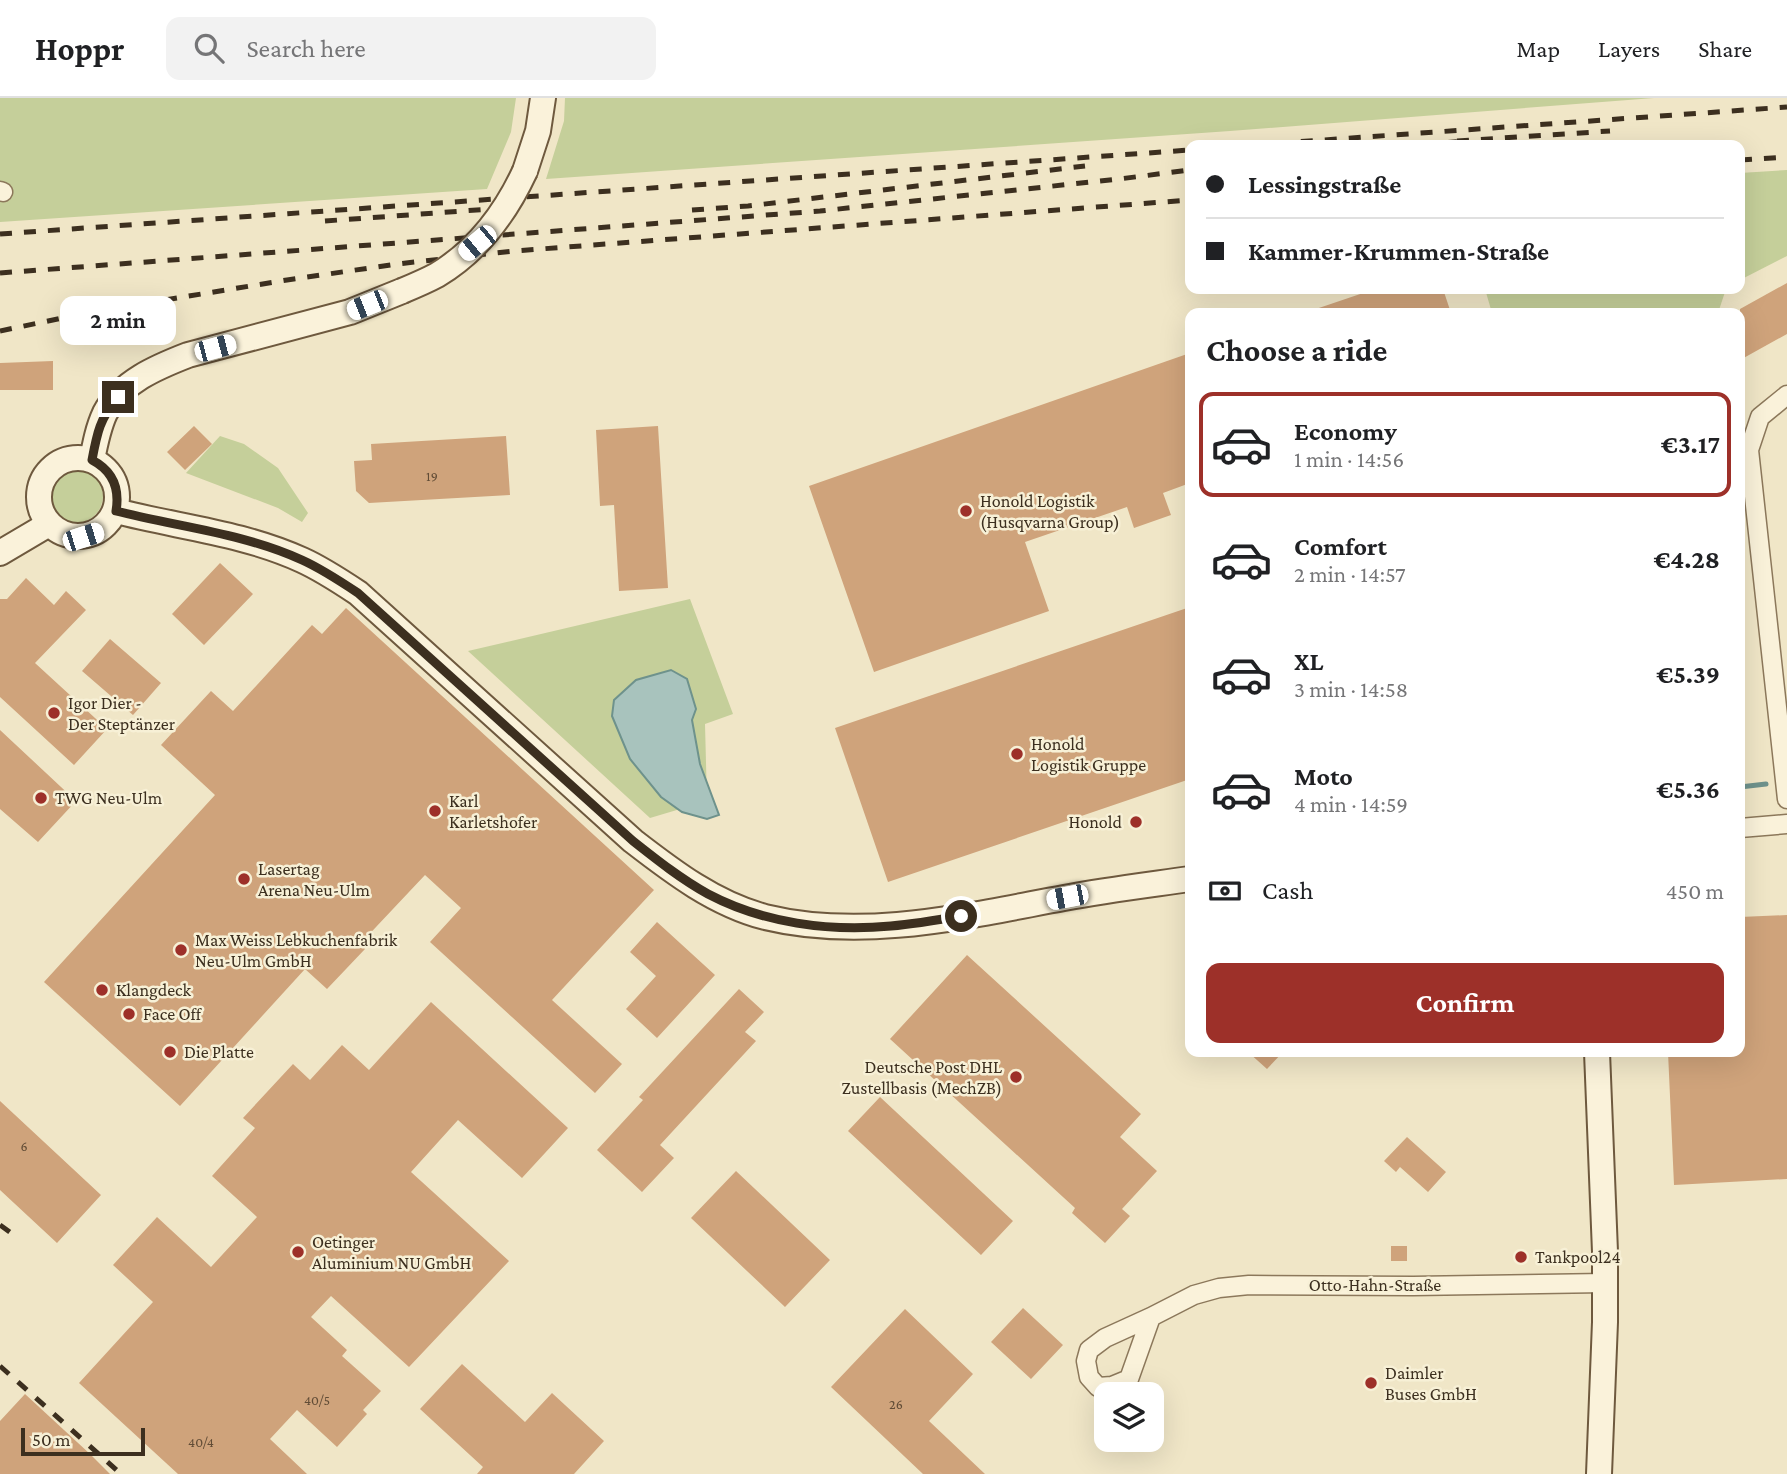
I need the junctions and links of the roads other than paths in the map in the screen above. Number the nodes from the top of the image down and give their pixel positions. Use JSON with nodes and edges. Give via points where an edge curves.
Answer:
{"nodes":[{"id":1,"x":543,"y":98,"type":"edge"},
{"id":2,"x":1787,"y":395,"type":"edge"},
{"id":3,"x":92,"y":460,"type":"junction"},
{"id":4,"x":116,"y":511,"type":"junction"},
{"id":5,"x":49,"y":524,"type":"junction"},
{"id":6,"x":0,"y":553,"type":"edge"},
{"id":7,"x":1787,"y":799,"type":"edge"},
{"id":8,"x":1787,"y":824,"type":"edge"},
{"id":9,"x":1745,"y":828,"type":"edge"},
{"id":10,"x":1185,"y":880,"type":"edge"},
{"id":11,"x":1597,"y":1057,"type":"edge"},
{"id":12,"x":1605,"y":1283,"type":"junction"},
{"id":13,"x":1151,"y":1317,"type":"dead end"},
{"id":14,"x":1599,"y":1474,"type":"edge"}],
"edges":[{"from":1,"to":3,"type":"street","bridge":true,"via":[[538,131],[515,193],[477,243],[437,274],[349,312],[188,355],[145,374],[106,412]]},
{"from":2,"to":7,"type":"street","via":[[1760,417],[1749,450]]},
{"from":3,"to":4,"type":"street","via":[[111,475],[117,488]]},
{"from":3,"to":5,"type":"street","via":[[68,459],[47,473],[38,494]]},
{"from":4,"to":5,"type":"street","via":[[108,524],[83,537],[69,536]]},
{"from":4,"to":10,"type":"street","via":[[257,543],[331,575],[358,593],[633,841],[670,870],[733,906],[832,927],[890,926]]},
{"from":5,"to":6,"type":"street"},
{"from":8,"to":9,"type":"street"},
{"from":11,"to":12,"type":"street"},
{"from":12,"to":13,"type":"street","name":"Otto-Hahn-Straße","via":[[1249,1285],[1194,1295]]},
{"from":12,"to":14,"type":"street"}]}
